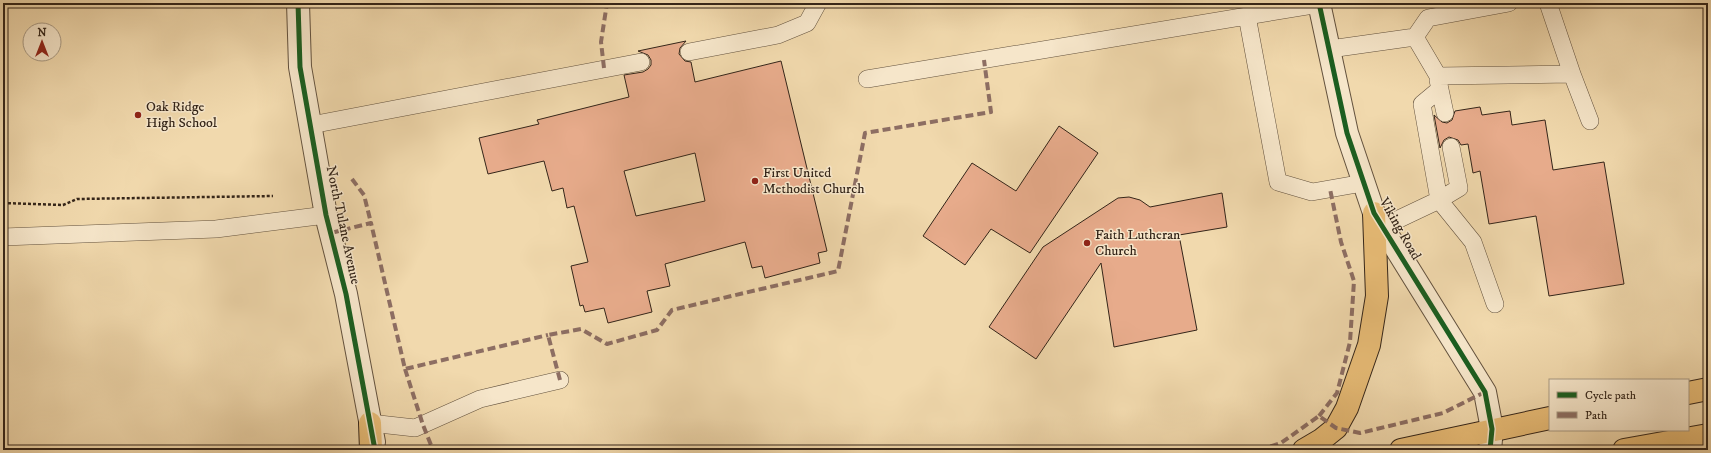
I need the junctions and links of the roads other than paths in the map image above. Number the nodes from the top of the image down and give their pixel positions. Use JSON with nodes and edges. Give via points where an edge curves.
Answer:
{"nodes":[{"id":1,"x":298,"y":3,"type":"edge"},
{"id":2,"x":818,"y":3,"type":"edge"},
{"id":3,"x":1509,"y":3,"type":"edge"},
{"id":4,"x":1548,"y":3,"type":"edge"},
{"id":5,"x":1319,"y":4,"type":"edge"},
{"id":6,"x":1247,"y":16,"type":"junction"},
{"id":7,"x":1415,"y":37,"type":"junction"},
{"id":8,"x":1330,"y":48,"type":"junction"},
{"id":9,"x":688,"y":52,"type":"dead end"},
{"id":10,"x":641,"y":62,"type":"dead end"},
{"id":11,"x":1572,"y":74,"type":"junction"},
{"id":12,"x":867,"y":79,"type":"dead end"},
{"id":13,"x":1439,"y":82,"type":"junction"},
{"id":14,"x":1445,"y":113,"type":"dead end"},
{"id":15,"x":1590,"y":120,"type":"dead end"},
{"id":16,"x":311,"y":125,"type":"junction"},
{"id":17,"x":1451,"y":147,"type":"dead end"},
{"id":18,"x":1364,"y":183,"type":"junction"},
{"id":19,"x":1439,"y":200,"type":"junction"},
{"id":20,"x":326,"y":215,"type":"junction"},
{"id":21,"x":1378,"y":220,"type":"junction"},
{"id":22,"x":3,"y":237,"type":"edge"},
{"id":23,"x":1495,"y":304,"type":"dead end"},
{"id":24,"x":560,"y":380,"type":"dead end"},
{"id":25,"x":1708,"y":389,"type":"edge"},
{"id":26,"x":1689,"y":393,"type":"edge"},
{"id":27,"x":1549,"y":418,"type":"edge"},
{"id":28,"x":370,"y":423,"type":"junction"},
{"id":29,"x":1708,"y":435,"type":"edge"},
{"id":30,"x":1491,"y":440,"type":"edge"},
{"id":31,"x":371,"y":450,"type":"edge"},
{"id":32,"x":375,"y":450,"type":"edge"},
{"id":33,"x":387,"y":450,"type":"edge"},
{"id":34,"x":1304,"y":450,"type":"edge"},
{"id":35,"x":1402,"y":450,"type":"edge"},
{"id":36,"x":1624,"y":450,"type":"edge"}],
"edges":[{"from":1,"to":16,"type":"street","name":"North Tulane Avenue","via":[[300,67]]},
{"from":2,"to":9,"type":"lane","via":[[807,23],[778,35]]},
{"from":3,"to":7,"type":"lane","via":[[1428,18]]},
{"from":4,"to":11,"type":"lane"},
{"from":5,"to":6,"type":"lane"},
{"from":5,"to":8,"type":"street","name":"Viking Road"},
{"from":6,"to":12,"type":"lane"},
{"from":6,"to":18,"type":"lane","via":[[1278,182],[1312,192]]},
{"from":7,"to":8,"type":"lane"},
{"from":7,"to":13,"type":"lane"},
{"from":8,"to":18,"type":"street","name":"Viking Road","via":[[1347,133]]},
{"from":10,"to":16,"type":"lane"},
{"from":11,"to":13,"type":"lane"},
{"from":11,"to":15,"type":"lane"},
{"from":13,"to":14,"type":"lane"},
{"from":13,"to":19,"type":"lane","via":[[1422,104]]},
{"from":16,"to":20,"type":"street","name":"North Tulane Avenue"},
{"from":17,"to":19,"type":"lane","via":[[1459,188]]},
{"from":18,"to":21,"type":"street","name":"Viking Road"},
{"from":19,"to":21,"type":"lane"},
{"from":19,"to":23,"type":"lane","via":[[1473,242]]},
{"from":20,"to":22,"type":"lane","via":[[216,229]]},
{"from":20,"to":28,"type":"street","name":"North Tulane Avenue","via":[[346,294]]},
{"from":21,"to":30,"type":"street","name":"Viking Road","via":[[1485,392]]},
{"from":21,"to":34,"type":"highway","via":[[1377,296],[1369,345],[1347,408],[1336,428]]},
{"from":24,"to":28,"type":"lane","via":[[480,399],[415,428]]},
{"from":25,"to":26,"type":"highway"},
{"from":27,"to":30,"type":"highway"},
{"from":28,"to":31,"type":"highway"},
{"from":28,"to":32,"type":"street","name":"North Tulane Avenue"},
{"from":28,"to":33,"type":"street"},
{"from":29,"to":36,"type":"highway"},
{"from":30,"to":35,"type":"highway"}]}
